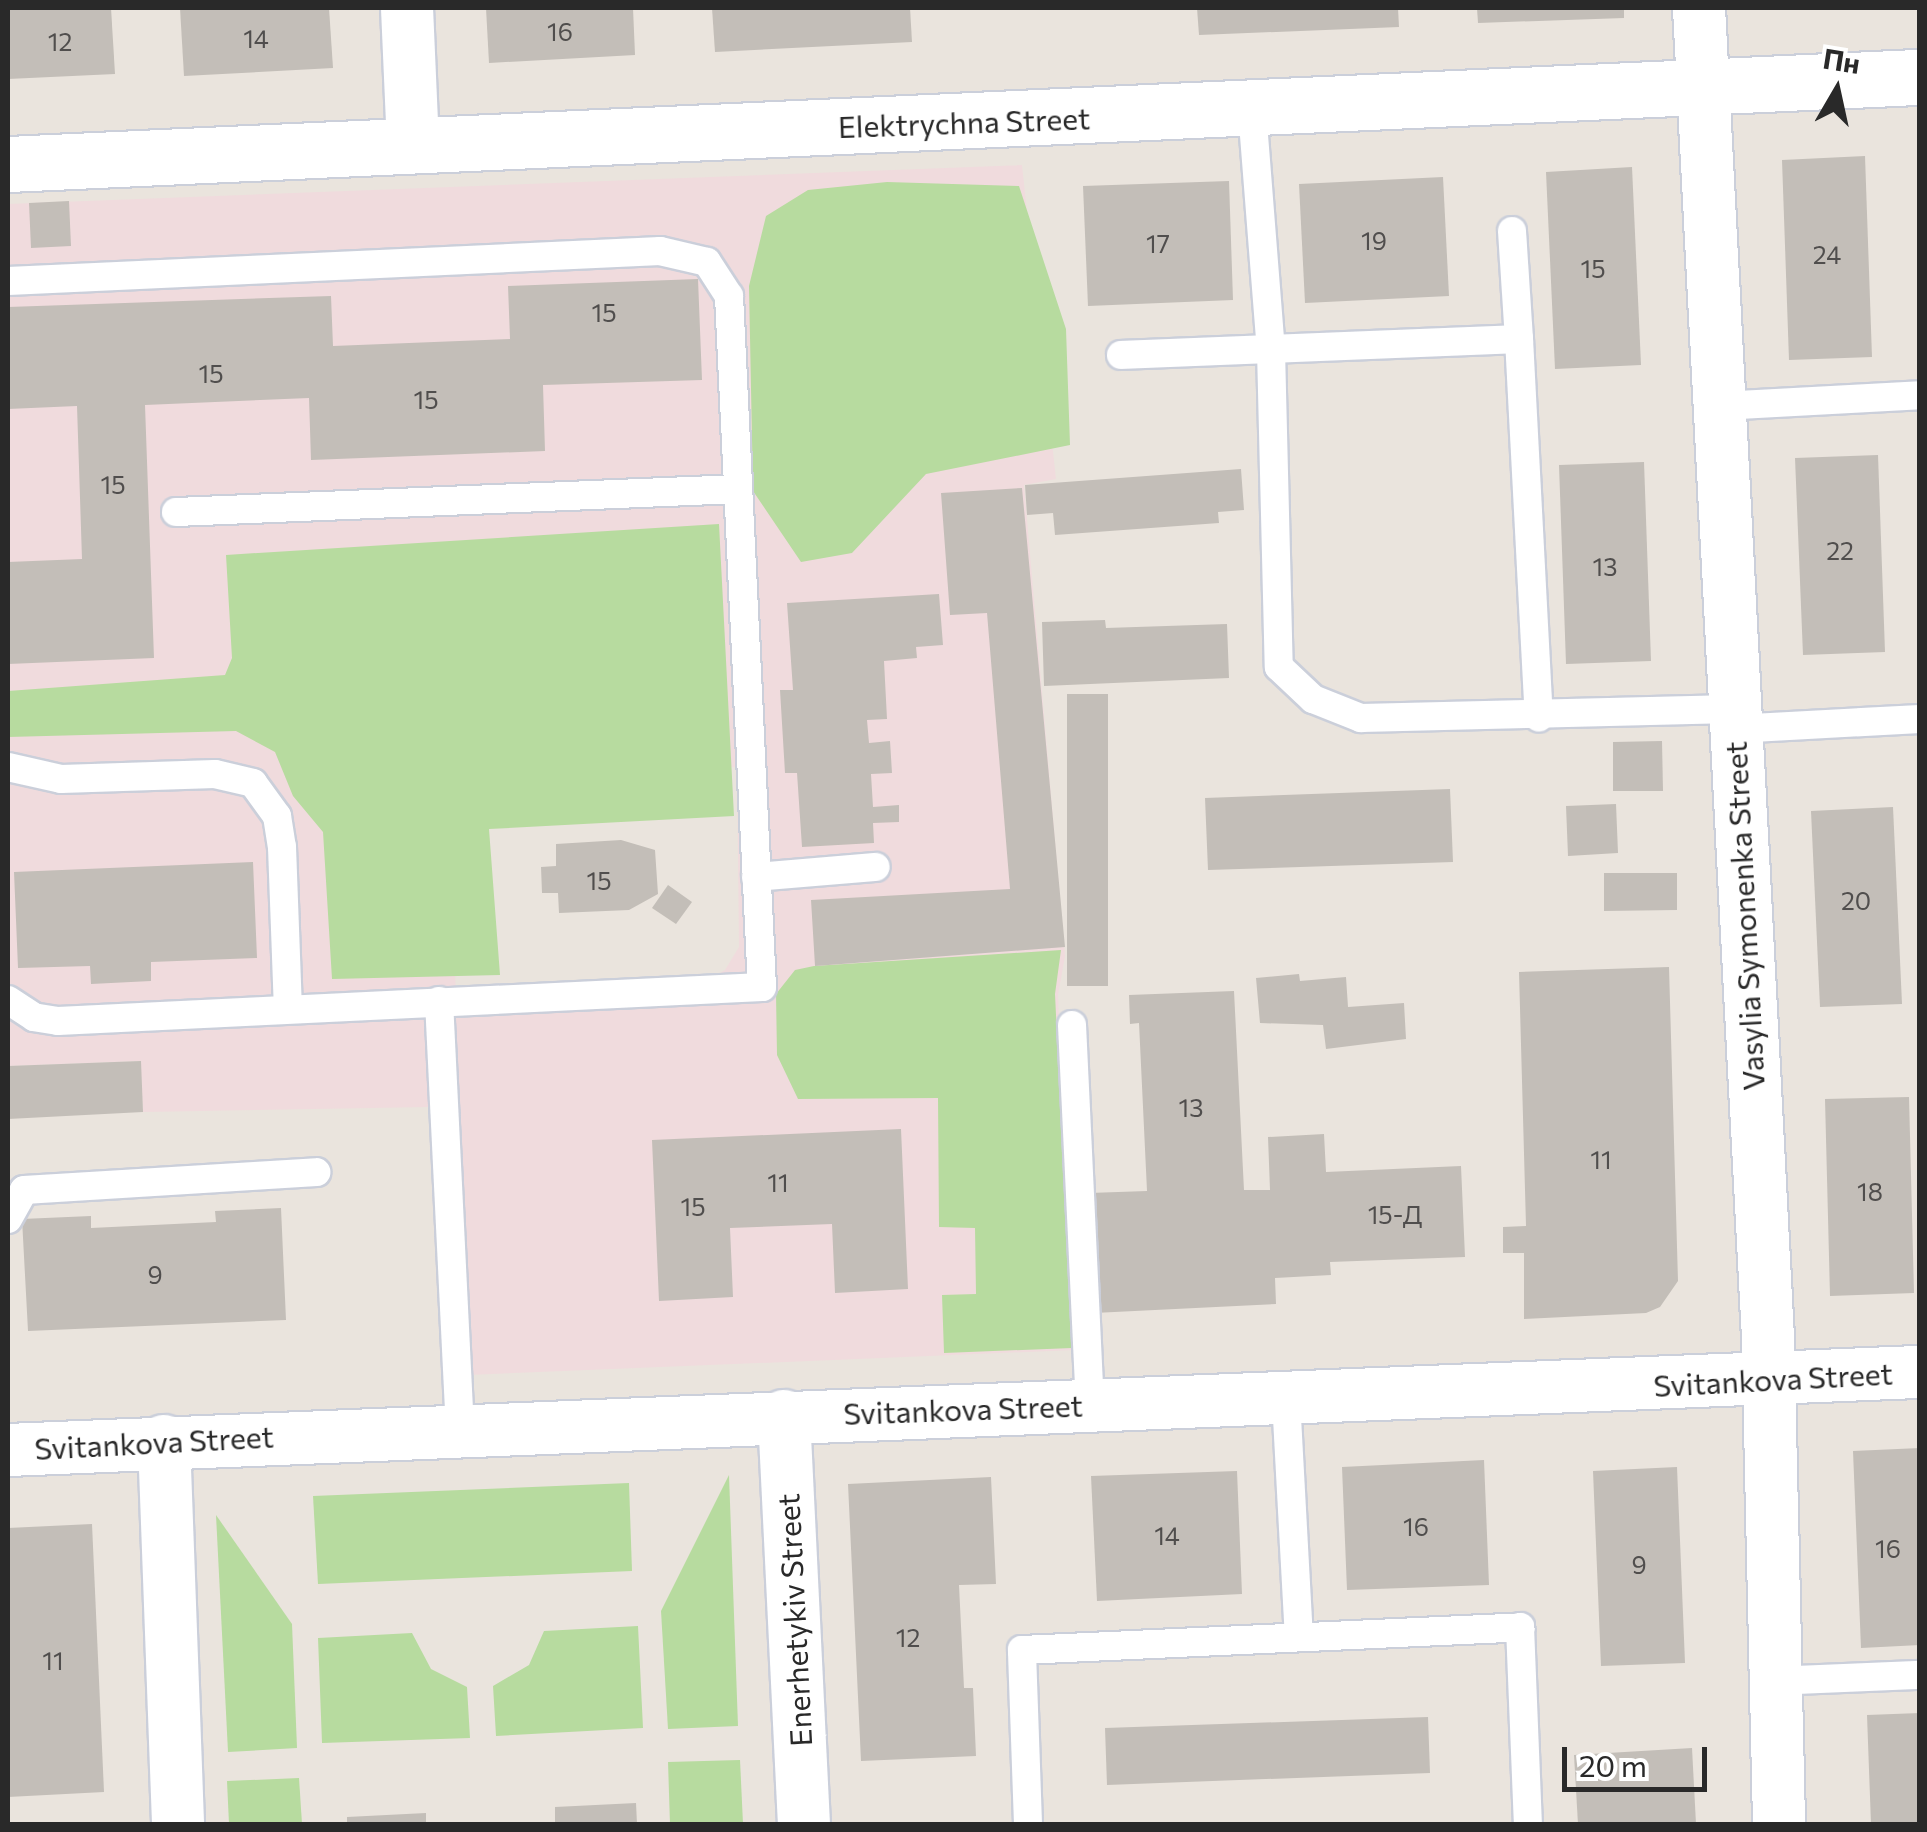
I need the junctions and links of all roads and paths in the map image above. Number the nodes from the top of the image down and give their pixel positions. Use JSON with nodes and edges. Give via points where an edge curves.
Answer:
{"nodes":[{"id":1,"x":408,"y":8,"type":"edge"},
{"id":2,"x":1699,"y":8,"type":"edge"},
{"id":3,"x":1920,"y":78,"type":"edge"},
{"id":4,"x":1704,"y":88,"type":"junction"},
{"id":5,"x":1252,"y":110,"type":"junction"},
{"id":6,"x":413,"y":144,"type":"junction"},
{"id":7,"x":8,"y":164,"type":"edge"},
{"id":8,"x":1512,"y":231,"type":"dead end"},
{"id":9,"x":8,"y":282,"type":"edge"},
{"id":10,"x":1519,"y":339,"type":"junction"},
{"id":11,"x":1272,"y":350,"type":"junction"},
{"id":12,"x":1121,"y":355,"type":"dead end"},
{"id":13,"x":1920,"y":395,"type":"edge"},
{"id":14,"x":1720,"y":406,"type":"junction"},
{"id":15,"x":738,"y":488,"type":"junction"},
{"id":16,"x":176,"y":512,"type":"dead end"},
{"id":17,"x":1539,"y":716,"type":"junction"},
{"id":18,"x":1733,"y":720,"type":"junction"},
{"id":19,"x":1920,"y":720,"type":"edge"},
{"id":20,"x":8,"y":767,"type":"edge"},
{"id":21,"x":876,"y":866,"type":"dead end"},
{"id":22,"x":756,"y":877,"type":"junction"},
{"id":23,"x":8,"y":1000,"type":"edge"},
{"id":24,"x":439,"y":1001,"type":"junction"},
{"id":25,"x":288,"y":1008,"type":"junction"},
{"id":26,"x":1072,"y":1025,"type":"dead end"},
{"id":27,"x":316,"y":1172,"type":"dead end"},
{"id":28,"x":8,"y":1219,"type":"edge"},
{"id":29,"x":1920,"y":1372,"type":"edge"},
{"id":30,"x":1770,"y":1379,"type":"junction"},
{"id":31,"x":1286,"y":1398,"type":"junction"},
{"id":32,"x":1090,"y":1404,"type":"junction"},
{"id":33,"x":784,"y":1416,"type":"junction"},
{"id":34,"x":460,"y":1427,"type":"junction"},
{"id":35,"x":164,"y":1441,"type":"junction"},
{"id":36,"x":8,"y":1443,"type":"edge"},
{"id":37,"x":1300,"y":1636,"type":"junction"},
{"id":38,"x":1920,"y":1675,"type":"edge"},
{"id":39,"x":1774,"y":1682,"type":"junction"},
{"id":40,"x":178,"y":1824,"type":"edge"},
{"id":41,"x":804,"y":1824,"type":"edge"},
{"id":42,"x":1028,"y":1824,"type":"edge"},
{"id":43,"x":1528,"y":1824,"type":"edge"},
{"id":44,"x":1779,"y":1824,"type":"edge"}],
"edges":[{"from":1,"to":6,"type":"street"},
{"from":2,"to":4,"type":"street","name":"Vasylia Symonenka Street"},
{"from":3,"to":4,"type":"street","name":"Elektrychna Street"},
{"from":4,"to":5,"type":"street","name":"Elektrychna Street"},
{"from":4,"to":14,"type":"street","name":"Vasylia Symonenka Street"},
{"from":5,"to":6,"type":"street","name":"Elektrychna Street"},
{"from":5,"to":11,"type":"lane"},
{"from":6,"to":7,"type":"street","name":"Elektrychna Street"},
{"from":8,"to":10,"type":"lane"},
{"from":9,"to":15,"type":"lane","via":[[416,259],[685,253],[707,262],[729,296]]},
{"from":10,"to":11,"type":"lane"},
{"from":10,"to":17,"type":"lane"},
{"from":11,"to":12,"type":"lane"},
{"from":11,"to":17,"type":"lane","via":[[1279,667],[1312,699],[1361,718]]},
{"from":13,"to":14,"type":"lane"},
{"from":14,"to":18,"type":"street","name":"Vasylia Symonenka Street"},
{"from":15,"to":16,"type":"lane"},
{"from":15,"to":22,"type":"lane"},
{"from":17,"to":18,"type":"lane"},
{"from":18,"to":19,"type":"lane"},
{"from":18,"to":30,"type":"street","name":"Vasylia Symonenka Street"},
{"from":20,"to":25,"type":"lane","via":[[61,778],[215,774],[253,784],[277,816]]},
{"from":21,"to":22,"type":"lane"},
{"from":22,"to":24,"type":"lane","via":[[762,987]]},
{"from":23,"to":25,"type":"lane","via":[[34,1017],[58,1021]]},
{"from":24,"to":25,"type":"lane"},
{"from":24,"to":34,"type":"lane"},
{"from":26,"to":32,"type":"lane"},
{"from":27,"to":28,"type":"lane","via":[[24,1190]]},
{"from":29,"to":30,"type":"street","name":"Svitankova Street"},
{"from":30,"to":31,"type":"street","name":"Svitankova Street"},
{"from":30,"to":39,"type":"street","name":"Vasylia Symonenka Street"},
{"from":31,"to":32,"type":"street","name":"Svitankova Street"},
{"from":31,"to":37,"type":"lane"},
{"from":32,"to":33,"type":"street","name":"Svitankova Street"},
{"from":33,"to":34,"type":"street","name":"Svitankova Street"},
{"from":33,"to":41,"type":"street","name":"Enerhetykiv Street"},
{"from":34,"to":35,"type":"street","name":"Svitankova Street"},
{"from":35,"to":36,"type":"street","name":"Svitankova Street"},
{"from":35,"to":40,"type":"street"},
{"from":37,"to":42,"type":"lane","via":[[1022,1650]]},
{"from":37,"to":43,"type":"lane","via":[[1520,1627]]},
{"from":38,"to":39,"type":"lane"},
{"from":39,"to":44,"type":"street","name":"Vasylia Symonenka Street"}]}
